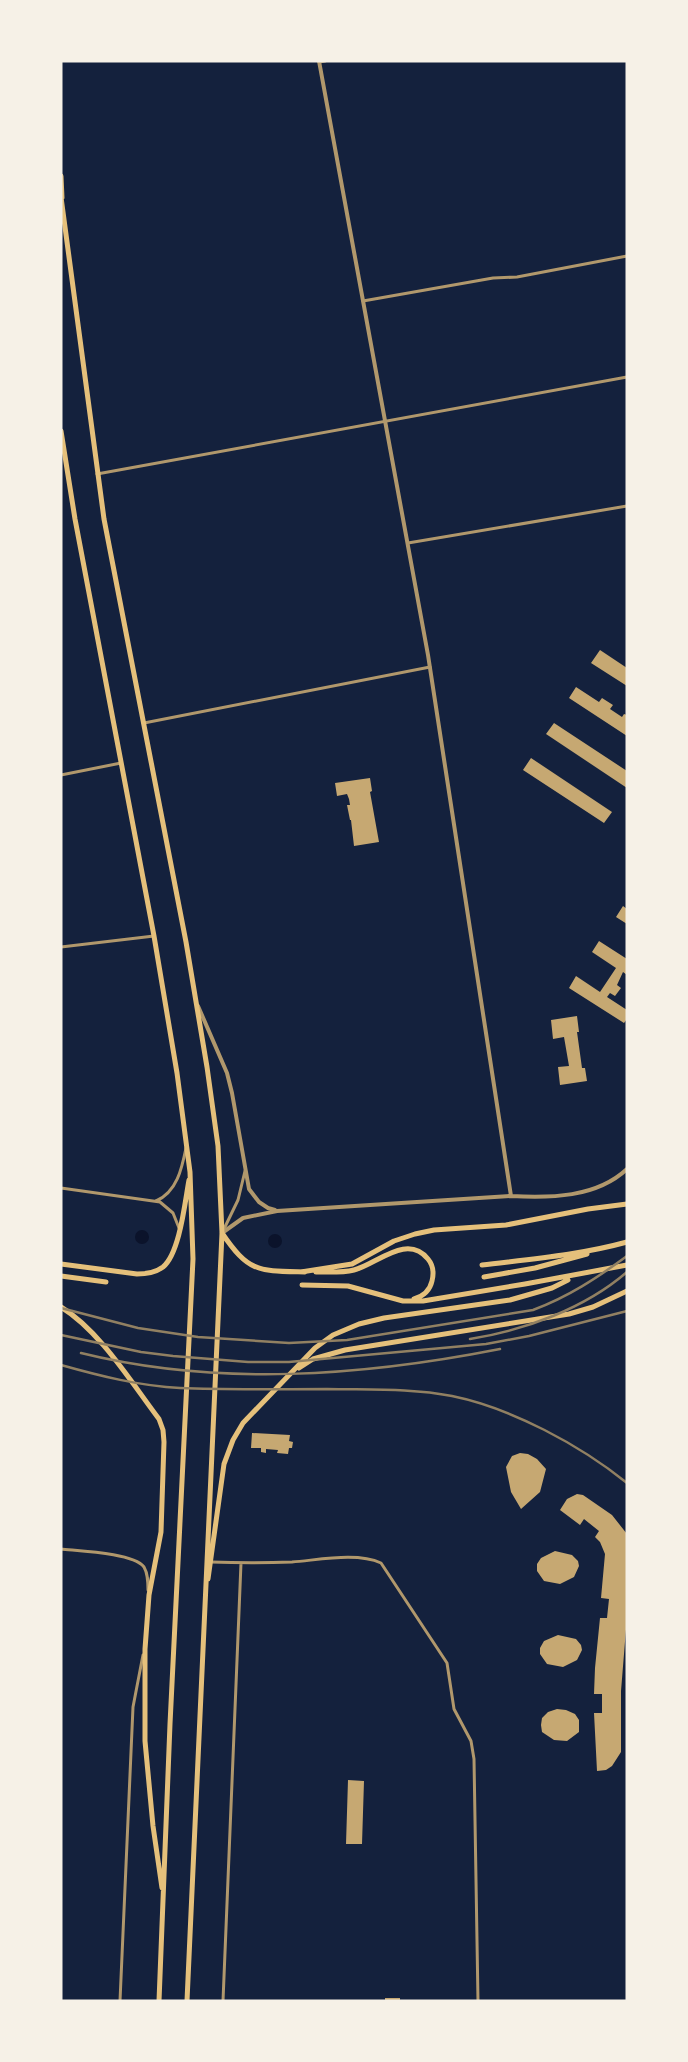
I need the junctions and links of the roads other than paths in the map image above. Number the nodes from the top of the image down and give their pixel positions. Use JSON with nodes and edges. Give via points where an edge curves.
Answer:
{"nodes":[{"id":1,"x":325,"y":61,"type":"edge"},
{"id":2,"x":319,"y":62,"type":"edge"},
{"id":3,"x":61,"y":176,"type":"edge"},
{"id":4,"x":61,"y":197,"type":"edge"},
{"id":5,"x":62,"y":204,"type":"junction"},
{"id":6,"x":627,"y":256,"type":"edge"},
{"id":7,"x":363,"y":301,"type":"junction"},
{"id":8,"x":627,"y":376,"type":"edge"},
{"id":9,"x":385,"y":420,"type":"junction"},
{"id":10,"x":61,"y":431,"type":"edge"},
{"id":11,"x":97,"y":474,"type":"junction"},
{"id":12,"x":627,"y":506,"type":"edge"},
{"id":13,"x":408,"y":543,"type":"junction"},
{"id":14,"x":430,"y":667,"type":"junction"},
{"id":15,"x":144,"y":723,"type":"junction"},
{"id":16,"x":121,"y":763,"type":"junction"},
{"id":17,"x":61,"y":775,"type":"edge"},
{"id":18,"x":154,"y":936,"type":"junction"},
{"id":19,"x":61,"y":947,"type":"edge"},
{"id":20,"x":196,"y":1001,"type":"junction"},
{"id":21,"x":186,"y":1144,"type":"junction"},
{"id":22,"x":245,"y":1168,"type":"junction"},
{"id":23,"x":627,"y":1169,"type":"edge"},
{"id":24,"x":190,"y":1172,"type":"junction"},
{"id":25,"x":61,"y":1188,"type":"edge"},
{"id":26,"x":511,"y":1196,"type":"junction"},
{"id":27,"x":155,"y":1201,"type":"junction"},
{"id":28,"x":627,"y":1204,"type":"edge"},
{"id":29,"x":277,"y":1211,"type":"junction"},
{"id":30,"x":179,"y":1228,"type":"junction"},
{"id":31,"x":222,"y":1233,"type":"junction"},
{"id":32,"x":627,"y":1242,"type":"edge"},
{"id":33,"x":604,"y":1248,"type":"junction"},
{"id":34,"x":61,"y":1264,"type":"edge"},
{"id":35,"x":627,"y":1264,"type":"edge"},
{"id":36,"x":482,"y":1265,"type":"dead end"},
{"id":37,"x":301,"y":1272,"type":"junction"},
{"id":38,"x":61,"y":1276,"type":"edge"},
{"id":39,"x":484,"y":1277,"type":"dead end"},
{"id":40,"x":568,"y":1280,"type":"dead end"},
{"id":41,"x":106,"y":1282,"type":"dead end"},
{"id":42,"x":302,"y":1285,"type":"dead end"},
{"id":43,"x":627,"y":1291,"type":"edge"},
{"id":44,"x":409,"y":1302,"type":"junction"},
{"id":45,"x":61,"y":1307,"type":"edge"},
{"id":46,"x":292,"y":1373,"type":"junction"},
{"id":47,"x":61,"y":1549,"type":"edge"},
{"id":48,"x":211,"y":1562,"type":"junction"},
{"id":49,"x":241,"y":1563,"type":"junction"},
{"id":50,"x":149,"y":1596,"type":"junction"},
{"id":51,"x":204,"y":1614,"type":"junction"},
{"id":52,"x":145,"y":1649,"type":"junction"},
{"id":53,"x":164,"y":1901,"type":"junction"},
{"id":54,"x":120,"y":2001,"type":"edge"},
{"id":55,"x":159,"y":2001,"type":"edge"},
{"id":56,"x":187,"y":2001,"type":"edge"},
{"id":57,"x":222,"y":2001,"type":"edge"},
{"id":58,"x":478,"y":2001,"type":"edge"}],
"edges":[{"from":1,"to":2,"type":"street"},
{"from":2,"to":7,"type":"street"},
{"from":3,"to":5,"type":"main road"},
{"from":4,"to":5,"type":"main road"},
{"from":5,"to":11,"type":"main road"},
{"from":6,"to":7,"type":"street"},
{"from":7,"to":9,"type":"street"},
{"from":8,"to":9,"type":"street"},
{"from":9,"to":11,"type":"street"},
{"from":9,"to":13,"type":"street"},
{"from":10,"to":16,"type":"main road"},
{"from":11,"to":15,"type":"main road"},
{"from":12,"to":13,"type":"street"},
{"from":13,"to":14,"type":"street"},
{"from":14,"to":15,"type":"street"},
{"from":14,"to":26,"type":"street"},
{"from":15,"to":20,"type":"main road"},
{"from":16,"to":17,"type":"street"},
{"from":16,"to":18,"type":"main road"},
{"from":18,"to":19,"type":"street"},
{"from":18,"to":21,"type":"main road"},
{"from":20,"to":22,"type":"street","via":[[232,1093]]},
{"from":20,"to":31,"type":"main road","via":[[218,1146]]},
{"from":21,"to":24,"type":"main road"},
{"from":21,"to":27,"type":"street","via":[[183,1163],[172,1189]]},
{"from":22,"to":29,"type":"street","via":[[254,1197]]},
{"from":22,"to":31,"type":"street","via":[[238,1200]]},
{"from":23,"to":26,"type":"street","via":[[601,1186],[578,1193]]},
{"from":24,"to":30,"type":"main road"},
{"from":24,"to":53,"type":"main road","via":[[191,1321]]},
{"from":25,"to":27,"type":"street"},
{"from":26,"to":29,"type":"street"},
{"from":27,"to":30,"type":"street","via":[[168,1206]]},
{"from":28,"to":37,"type":"main road","via":[[506,1225],[415,1234],[394,1241],[352,1264]]},
{"from":29,"to":31,"type":"street","via":[[243,1218]]},
{"from":30,"to":34,"type":"main road","via":[[173,1253],[156,1271],[137,1274]]},
{"from":31,"to":37,"type":"main road","via":[[240,1257],[256,1268]]},
{"from":31,"to":51,"type":"main road"},
{"from":32,"to":33,"type":"main road"},
{"from":33,"to":36,"type":"main road"},
{"from":33,"to":39,"type":"main road","via":[[535,1268]]},
{"from":35,"to":44,"type":"main road"},
{"from":37,"to":44,"type":"main road","via":[[354,1270],[402,1248],[417,1250],[431,1262],[434,1276],[426,1293]]},
{"from":38,"to":41,"type":"main road"},
{"from":40,"to":46,"type":"main road","via":[[510,1300],[359,1324],[315,1348]]},
{"from":42,"to":44,"type":"main road","via":[[348,1286]]},
{"from":43,"to":46,"type":"main road","via":[[570,1314],[345,1350],[313,1359]]},
{"from":45,"to":50,"type":"main road","via":[[80,1320],[97,1338],[159,1418],[164,1430],[161,1532]]},
{"from":46,"to":48,"type":"main road","via":[[243,1423],[233,1440],[224,1464]]},
{"from":47,"to":50,"type":"street","via":[[136,1561],[148,1576]]},
{"from":48,"to":49,"type":"street"},
{"from":48,"to":51,"type":"main road"},
{"from":49,"to":57,"type":"street"},
{"from":49,"to":58,"type":"street","via":[[348,1558],[381,1562],[447,1663],[454,1709],[470,1741],[475,1780]]},
{"from":50,"to":52,"type":"main road"},
{"from":51,"to":56,"type":"main road"},
{"from":52,"to":53,"type":"main road","via":[[145,1741]]},
{"from":52,"to":54,"type":"street","via":[[133,1706]]},
{"from":53,"to":55,"type":"main road"}]}
